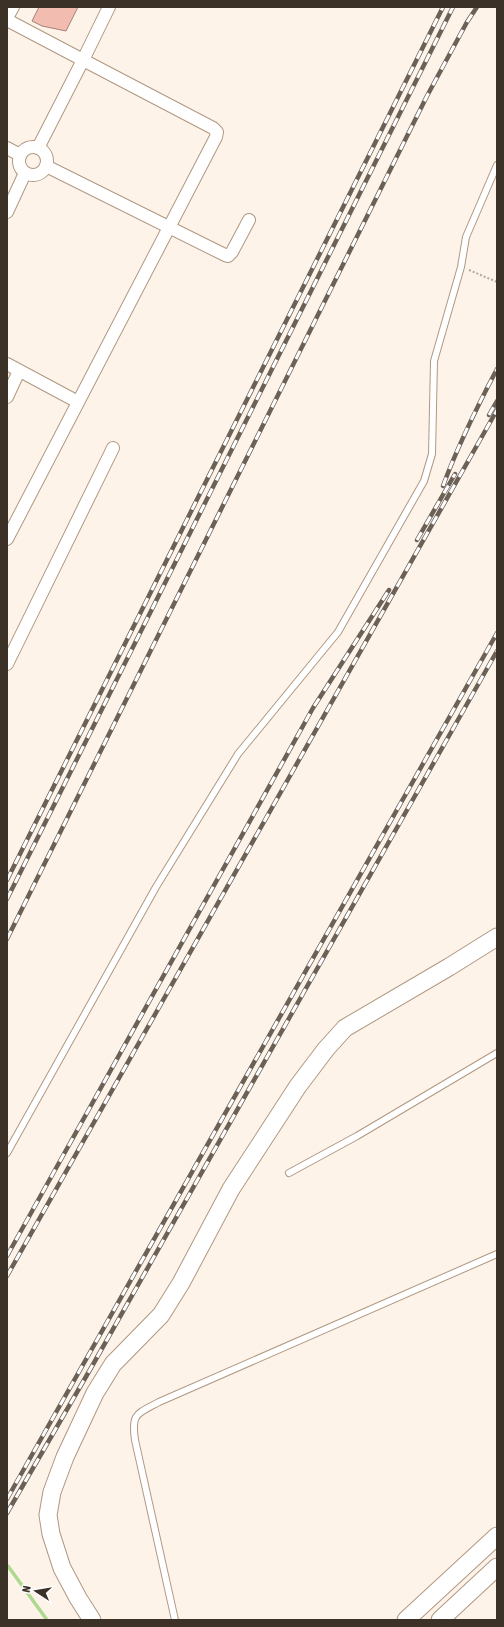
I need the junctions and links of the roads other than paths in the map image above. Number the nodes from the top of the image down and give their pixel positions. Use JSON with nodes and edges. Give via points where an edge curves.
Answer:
{"nodes":[{"id":1,"x":13,"y":7,"type":"edge"},
{"id":2,"x":109,"y":7,"type":"edge"},
{"id":3,"x":7,"y":19,"type":"edge"},
{"id":4,"x":83,"y":60,"type":"junction"},
{"id":5,"x":7,"y":148,"type":"edge"},
{"id":6,"x":38,"y":148,"type":"junction"},
{"id":7,"x":20,"y":155,"type":"junction"},
{"id":8,"x":497,"y":165,"type":"edge"},
{"id":9,"x":46,"y":166,"type":"junction"},
{"id":10,"x":25,"y":173,"type":"junction"},
{"id":11,"x":7,"y":212,"type":"edge"},
{"id":12,"x":249,"y":220,"type":"dead end"},
{"id":13,"x":170,"y":226,"type":"junction"},
{"id":14,"x":7,"y":364,"type":"edge"},
{"id":15,"x":19,"y":371,"type":"junction"},
{"id":16,"x":7,"y":397,"type":"edge"},
{"id":17,"x":78,"y":402,"type":"junction"},
{"id":18,"x":113,"y":448,"type":"dead end"},
{"id":19,"x":7,"y":539,"type":"edge"},
{"id":20,"x":7,"y":664,"type":"edge"},
{"id":21,"x":497,"y":937,"type":"edge"},
{"id":22,"x":497,"y":1053,"type":"edge"},
{"id":23,"x":7,"y":1153,"type":"edge"},
{"id":24,"x":289,"y":1173,"type":"dead end"},
{"id":25,"x":497,"y":1254,"type":"edge"},
{"id":26,"x":497,"y":1536,"type":"edge"},
{"id":27,"x":497,"y":1567,"type":"edge"},
{"id":28,"x":92,"y":1620,"type":"edge"},
{"id":29,"x":175,"y":1620,"type":"edge"},
{"id":30,"x":406,"y":1620,"type":"edge"},
{"id":31,"x":440,"y":1620,"type":"edge"}],
"edges":[{"from":1,"to":3,"type":"street"},
{"from":2,"to":4,"type":"street"},
{"from":3,"to":4,"type":"street"},
{"from":4,"to":6,"type":"street"},
{"from":4,"to":13,"type":"street","via":[[217,132]]},
{"from":5,"to":7,"type":"street"},
{"from":6,"to":7,"type":"street","via":[[27,148]]},
{"from":6,"to":9,"type":"street","via":[[44,152]]},
{"from":7,"to":10,"type":"street","via":[[19,164]]},
{"from":8,"to":23,"type":"lane","via":[[466,237],[461,267],[434,361],[432,454],[424,481],[338,632],[238,754],[156,887]]},
{"from":9,"to":10,"type":"street","via":[[36,175]]},
{"from":9,"to":13,"type":"street"},
{"from":10,"to":11,"type":"street"},
{"from":12,"to":13,"type":"street","via":[[228,256]]},
{"from":13,"to":17,"type":"street"},
{"from":14,"to":15,"type":"street"},
{"from":15,"to":16,"type":"street"},
{"from":15,"to":17,"type":"street"},
{"from":17,"to":19,"type":"street"},
{"from":18,"to":20,"type":"street"},
{"from":21,"to":28,"type":"street","via":[[345,1028],[326,1049],[298,1086],[231,1189],[161,1315],[113,1364],[95,1393],[65,1457],[52,1492],[48,1515],[62,1568]]},
{"from":22,"to":24,"type":"lane"},
{"from":25,"to":29,"type":"lane","via":[[139,1413],[133,1422],[135,1440]]},
{"from":26,"to":30,"type":"street"},
{"from":27,"to":31,"type":"street"}]}
